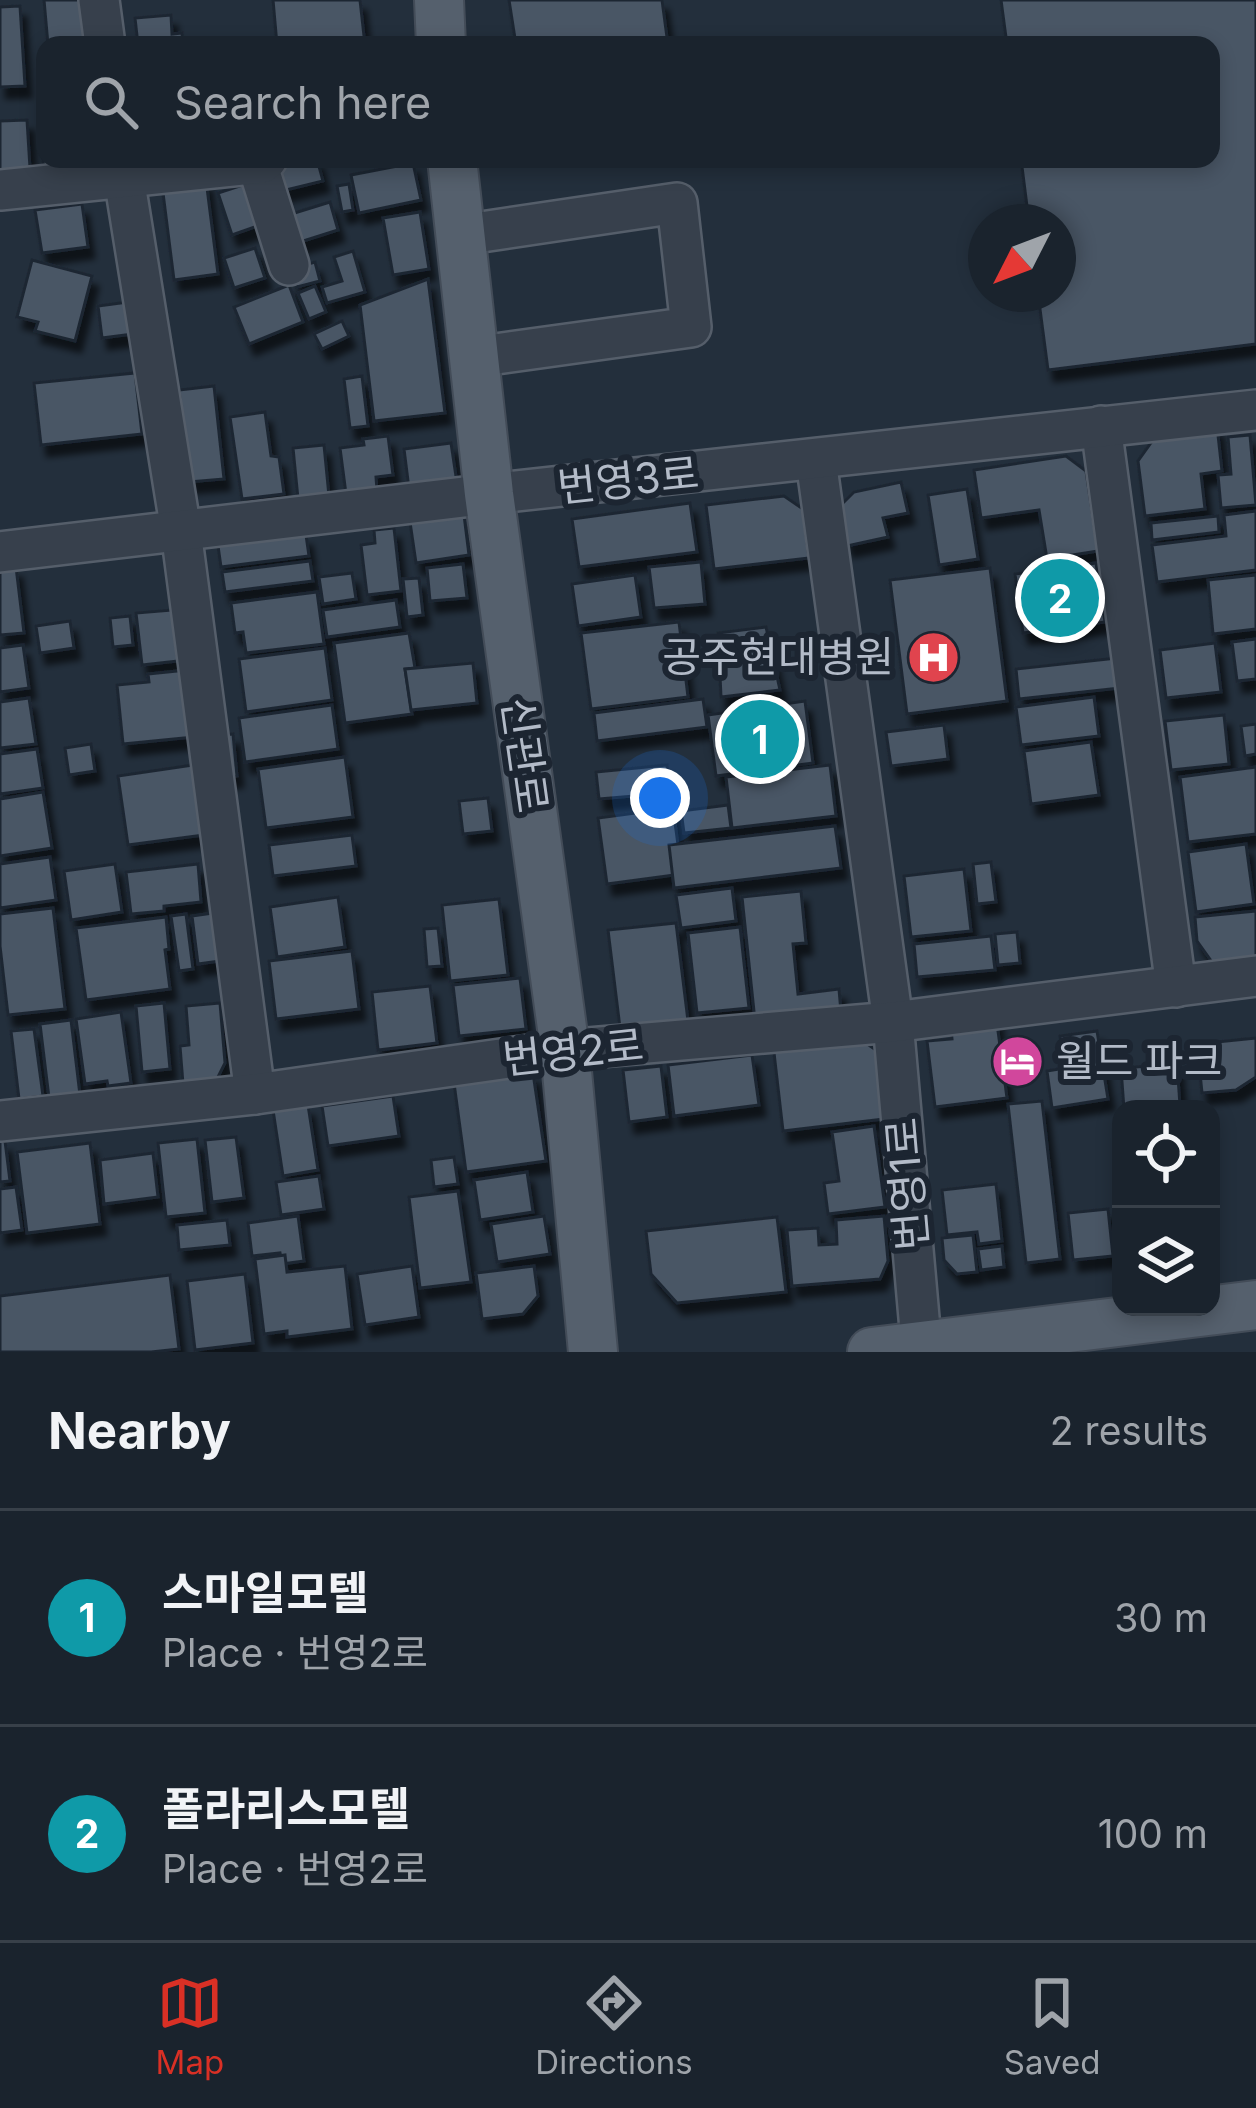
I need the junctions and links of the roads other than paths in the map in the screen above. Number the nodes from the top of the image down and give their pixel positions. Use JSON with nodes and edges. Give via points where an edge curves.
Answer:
{"nodes":[{"id":1,"x":99,"y":0,"type":"edge"},
{"id":2,"x":439,"y":0,"type":"edge"},
{"id":3,"x":104,"y":36,"type":"edge"},
{"id":4,"x":441,"y":36,"type":"edge"},
{"id":5,"x":123,"y":168,"type":"edge"},
{"id":6,"x":264,"y":168,"type":"edge"},
{"id":7,"x":453,"y":168,"type":"edge"},
{"id":8,"x":0,"y":190,"type":"edge"},
{"id":9,"x":461,"y":235,"type":"junction"},
{"id":10,"x":289,"y":265,"type":"dead end"},
{"id":11,"x":475,"y":357,"type":"junction"},
{"id":12,"x":1256,"y":410,"type":"edge"},
{"id":13,"x":1101,"y":426,"type":"junction"},
{"id":14,"x":816,"y":460,"type":"junction"},
{"id":15,"x":489,"y":494,"type":"junction"},
{"id":16,"x":181,"y":531,"type":"junction"},
{"id":17,"x":0,"y":552,"type":"edge"},
{"id":18,"x":1256,"y":976,"type":"edge"},
{"id":19,"x":1176,"y":987,"type":"junction"},
{"id":20,"x":893,"y":1022,"type":"junction"},
{"id":21,"x":565,"y":1050,"type":"junction"},
{"id":22,"x":255,"y":1094,"type":"junction"},
{"id":23,"x":0,"y":1121,"type":"edge"},
{"id":24,"x":1256,"y":1305,"type":"edge"},
{"id":25,"x":921,"y":1349,"type":"edge"},
{"id":26,"x":593,"y":1352,"type":"edge"},
{"id":27,"x":872,"y":1352,"type":"edge"}],
"edges":[{"from":1,"to":3,"type":"street"},
{"from":2,"to":4,"type":"main road"},
{"from":5,"to":8,"type":"street"},
{"from":5,"to":16,"type":"street"},
{"from":6,"to":10,"type":"street"},
{"from":7,"to":9,"type":"main road","name":"신관로"},
{"from":9,"to":11,"type":"main road","name":"신관로"},
{"from":9,"to":11,"type":"street","via":[[677,203],[692,327]]},
{"from":11,"to":15,"type":"main road","name":"신관로"},
{"from":12,"to":13,"type":"street","name":"번영3로"},
{"from":13,"to":14,"type":"street","name":"번영3로"},
{"from":13,"to":19,"type":"street"},
{"from":14,"to":15,"type":"street","name":"번영3로"},
{"from":14,"to":20,"type":"street"},
{"from":15,"to":16,"type":"street","name":"번영3로"},
{"from":15,"to":21,"type":"main road","name":"신관로"},
{"from":16,"to":17,"type":"street","name":"번영3로"},
{"from":16,"to":22,"type":"street"},
{"from":18,"to":19,"type":"street","name":"번영2로"},
{"from":19,"to":20,"type":"street","name":"번영2로"},
{"from":20,"to":21,"type":"street","name":"번영2로"},
{"from":20,"to":25,"type":"street","name":"번영1로"},
{"from":21,"to":22,"type":"street","name":"번영2로"},
{"from":21,"to":26,"type":"main road","name":"신관로"},
{"from":22,"to":23,"type":"street","name":"번영2로"},
{"from":24,"to":25,"type":"main road"},
{"from":25,"to":27,"type":"main road"}]}
